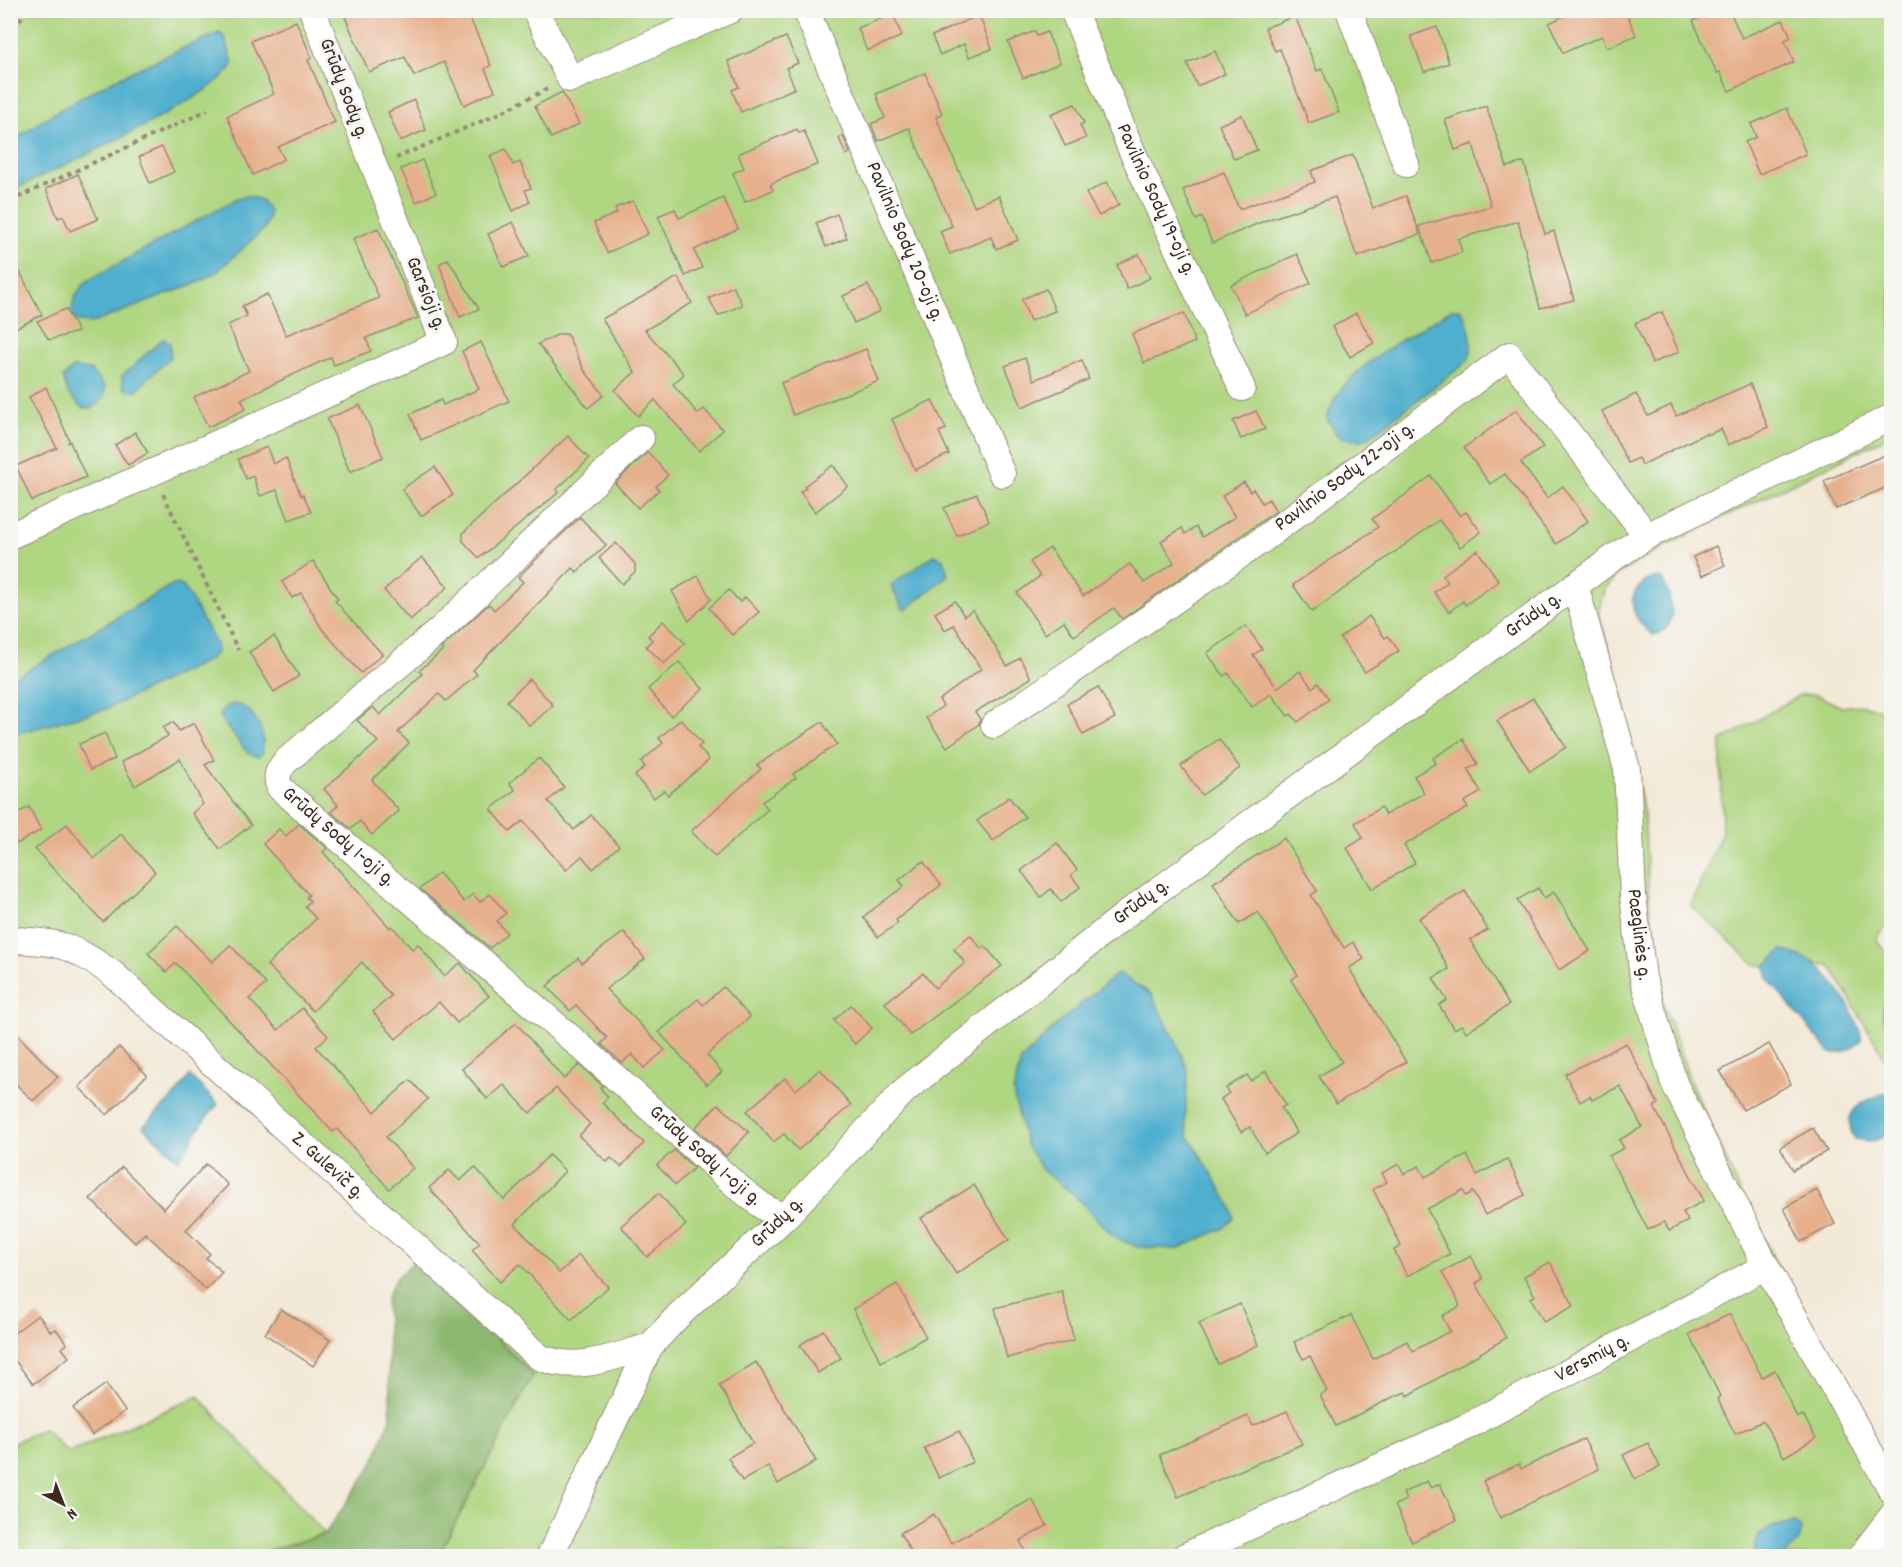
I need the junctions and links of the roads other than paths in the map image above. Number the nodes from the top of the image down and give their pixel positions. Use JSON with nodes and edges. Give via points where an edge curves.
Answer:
{"nodes":[{"id":1,"x":312,"y":10,"type":"edge"},
{"id":2,"x":535,"y":10,"type":"edge"},
{"id":3,"x":730,"y":10,"type":"edge"},
{"id":4,"x":806,"y":10,"type":"edge"},
{"id":5,"x":1073,"y":10,"type":"edge"},
{"id":6,"x":1349,"y":10,"type":"edge"},
{"id":7,"x":1406,"y":164,"type":"dead end"},
{"id":8,"x":373,"y":167,"type":"joint"},
{"id":9,"x":1242,"y":388,"type":"dead end"},
{"id":10,"x":1892,"y":417,"type":"edge"},
{"id":11,"x":641,"y":438,"type":"dead end"},
{"id":12,"x":1002,"y":474,"type":"dead end"},
{"id":13,"x":10,"y":536,"type":"edge"},
{"id":14,"x":1647,"y":536,"type":"junction"},
{"id":15,"x":1575,"y":585,"type":"junction"},
{"id":16,"x":994,"y":725,"type":"dead end"},
{"id":17,"x":10,"y":940,"type":"edge"},
{"id":18,"x":785,"y":1217,"type":"junction"},
{"id":19,"x":1766,"y":1266,"type":"junction"},
{"id":20,"x":650,"y":1346,"type":"junction"},
{"id":21,"x":1892,"y":1491,"type":"edge"},
{"id":22,"x":1892,"y":1516,"type":"edge"},
{"id":23,"x":550,"y":1557,"type":"edge"},
{"id":24,"x":1185,"y":1557,"type":"edge"},
{"id":25,"x":1861,"y":1557,"type":"edge"}],
"edges":[{"from":1,"to":8,"type":"street","name":"Grūdų Sodų g."},
{"from":2,"to":3,"type":"street","via":[[570,79]]},
{"from":4,"to":12,"type":"street","name":"Pavilnio Sodų 20-oji g."},
{"from":5,"to":9,"type":"street","name":"Pavilnio Sodų 19-oji g.","via":[[1131,149]]},
{"from":6,"to":7,"type":"street"},
{"from":8,"to":13,"type":"street","name":"Garsioji g.","via":[[444,342]]},
{"from":10,"to":14,"type":"street","name":"Grūdų g."},
{"from":11,"to":18,"type":"street","name":"Grūdų Sodų 1-oji g.","via":[[441,629],[285,762],[278,782],[280,788],[738,1187],[765,1208]]},
{"from":14,"to":15,"type":"street","name":"Grūdų g."},
{"from":14,"to":16,"type":"street","name":"Pavilnio Sodų 22-oji g.","via":[[1509,355],[1262,540]]},
{"from":15,"to":18,"type":"street","name":"Grūdų g.","via":[[1131,911],[984,1026],[905,1090]]},
{"from":15,"to":19,"type":"street","name":"Paeglinės g.","via":[[1627,769],[1632,896],[1643,978],[1674,1083]]},
{"from":17,"to":20,"type":"street","name":"Z. Gulevič g.","via":[[44,941],[76,950],[113,974],[539,1357],[556,1364],[582,1365]]},
{"from":18,"to":20,"type":"street","name":"Grūdų g."},
{"from":19,"to":21,"type":"street"},
{"from":19,"to":24,"type":"street","name":"Versmių g.","via":[[1466,1427]]},
{"from":20,"to":23,"type":"street","name":"Grūdų g."},
{"from":22,"to":25,"type":"street"}]}
